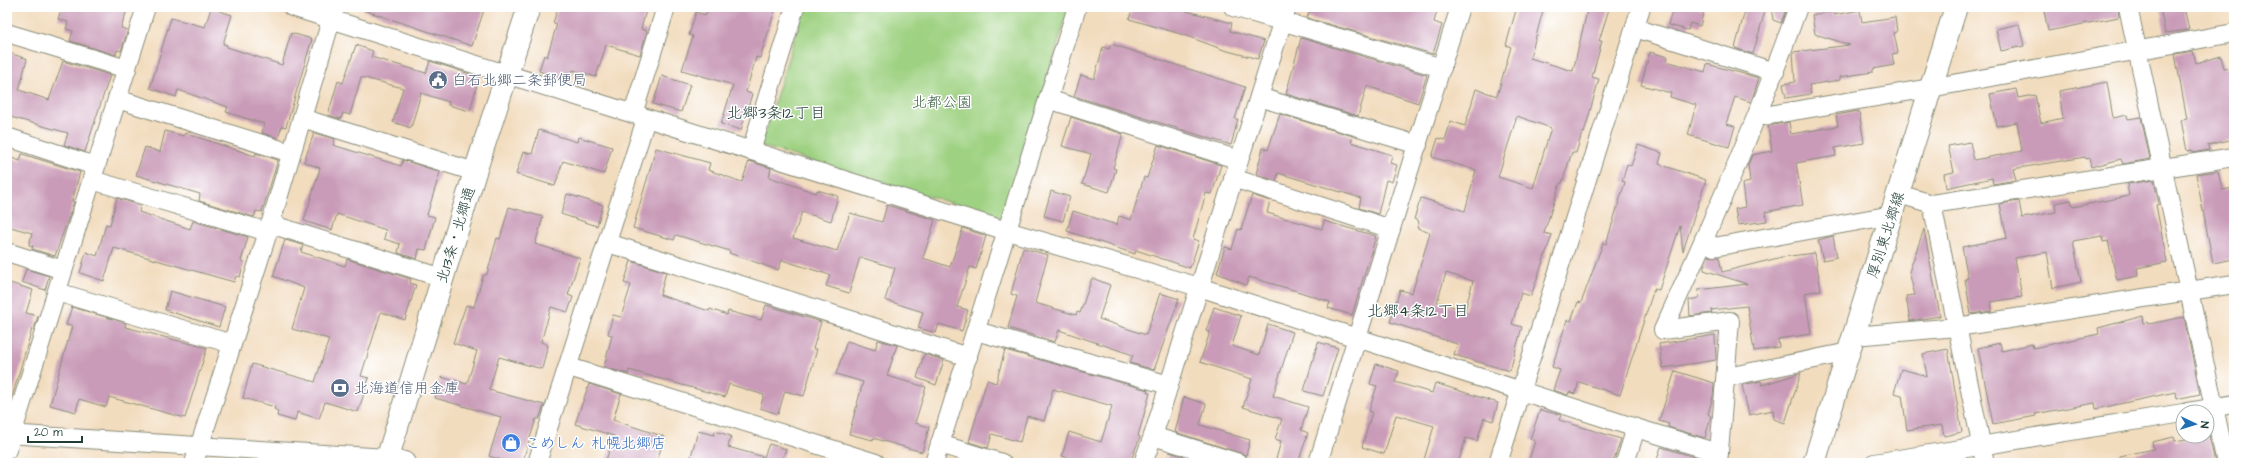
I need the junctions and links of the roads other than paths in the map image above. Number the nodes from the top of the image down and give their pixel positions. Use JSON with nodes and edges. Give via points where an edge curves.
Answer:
{"nodes":[{"id":1,"x":146,"y":7,"type":"edge"},
{"id":2,"x":292,"y":7,"type":"edge"},
{"id":3,"x":529,"y":7,"type":"edge"},
{"id":4,"x":666,"y":7,"type":"edge"},
{"id":5,"x":795,"y":7,"type":"edge"},
{"id":6,"x":1077,"y":7,"type":"edge"},
{"id":7,"x":1233,"y":7,"type":"edge"},
{"id":8,"x":1460,"y":7,"type":"edge"},
{"id":9,"x":1641,"y":7,"type":"edge"},
{"id":10,"x":1798,"y":7,"type":"edge"},
{"id":11,"x":1956,"y":7,"type":"edge"},
{"id":12,"x":2128,"y":7,"type":"edge"},
{"id":13,"x":333,"y":14,"type":"edge"},
{"id":14,"x":1285,"y":15,"type":"edge"},
{"id":15,"x":1635,"y":28,"type":"junction"},
{"id":16,"x":7,"y":33,"type":"edge"},
{"id":17,"x":2234,"y":33,"type":"edge"},
{"id":18,"x":2138,"y":49,"type":"junction"},
{"id":19,"x":1442,"y":68,"type":"junction"},
{"id":20,"x":127,"y":69,"type":"junction"},
{"id":21,"x":1775,"y":72,"type":"junction"},
{"id":22,"x":507,"y":73,"type":"junction"},
{"id":23,"x":1930,"y":88,"type":"junction"},
{"id":24,"x":1259,"y":97,"type":"junction"},
{"id":25,"x":117,"y":99,"type":"junction"},
{"id":26,"x":1048,"y":99,"type":"junction"},
{"id":27,"x":640,"y":116,"type":"junction"},
{"id":28,"x":1758,"y":117,"type":"junction"},
{"id":29,"x":302,"y":118,"type":"junction"},
{"id":30,"x":7,"y":137,"type":"edge"},
{"id":31,"x":1418,"y":144,"type":"junction"},
{"id":32,"x":751,"y":151,"type":"junction"},
{"id":33,"x":291,"y":153,"type":"junction"},
{"id":34,"x":2234,"y":156,"type":"edge"},
{"id":35,"x":1239,"y":160,"type":"junction"},
{"id":36,"x":2162,"y":169,"type":"junction"},
{"id":37,"x":475,"y":172,"type":"junction"},
{"id":38,"x":93,"y":173,"type":"junction"},
{"id":39,"x":1233,"y":178,"type":"junction"},
{"id":40,"x":1899,"y":194,"type":"junction"},
{"id":41,"x":1932,"y":204,"type":"junction"},
{"id":42,"x":1892,"y":215,"type":"junction"},
{"id":43,"x":269,"y":228,"type":"junction"},
{"id":44,"x":1392,"y":229,"type":"junction"},
{"id":45,"x":1006,"y":231,"type":"junction"},
{"id":46,"x":1704,"y":239,"type":"junction"},
{"id":47,"x":608,"y":243,"type":"junction"},
{"id":48,"x":7,"y":252,"type":"edge"},
{"id":49,"x":63,"y":270,"type":"junction"},
{"id":50,"x":443,"y":278,"type":"junction"},
{"id":51,"x":2234,"y":284,"type":"edge"},
{"id":52,"x":1199,"y":287,"type":"junction"},
{"id":53,"x":57,"y":292,"type":"junction"},
{"id":54,"x":2189,"y":292,"type":"junction"},
{"id":55,"x":1956,"y":327,"type":"junction"},
{"id":56,"x":976,"y":331,"type":"junction"},
{"id":57,"x":1358,"y":336,"type":"junction"},
{"id":58,"x":232,"y":344,"type":"junction"},
{"id":59,"x":1851,"y":344,"type":"junction"},
{"id":60,"x":968,"y":357,"type":"junction"},
{"id":61,"x":569,"y":367,"type":"junction"},
{"id":62,"x":1727,"y":377,"type":"junction"},
{"id":63,"x":1169,"y":385,"type":"junction"},
{"id":64,"x":1521,"y":391,"type":"junction"},
{"id":65,"x":2212,"y":404,"type":"edge"},
{"id":66,"x":2234,"y":404,"type":"edge"},
{"id":67,"x":2215,"y":408,"type":"edge"},
{"id":68,"x":2175,"y":414,"type":"edge"},
{"id":69,"x":2215,"y":416,"type":"edge"},
{"id":70,"x":1636,"y":428,"type":"junction"},
{"id":71,"x":1153,"y":436,"type":"junction"},
{"id":72,"x":9,"y":439,"type":"edge"},
{"id":73,"x":940,"y":444,"type":"junction"},
{"id":74,"x":1981,"y":444,"type":"junction"},
{"id":75,"x":200,"y":446,"type":"junction"},
{"id":76,"x":1719,"y":458,"type":"edge"},
{"id":77,"x":392,"y":461,"type":"edge"},
{"id":78,"x":194,"y":463,"type":"edge"},
{"id":79,"x":537,"y":463,"type":"edge"},
{"id":80,"x":876,"y":463,"type":"edge"},
{"id":81,"x":934,"y":463,"type":"edge"},
{"id":82,"x":1002,"y":463,"type":"edge"},
{"id":83,"x":1143,"y":463,"type":"edge"},
{"id":84,"x":1239,"y":463,"type":"edge"},
{"id":85,"x":1318,"y":463,"type":"edge"},
{"id":86,"x":1498,"y":463,"type":"edge"},
{"id":87,"x":1625,"y":463,"type":"edge"},
{"id":88,"x":1814,"y":463,"type":"edge"},
{"id":89,"x":1874,"y":463,"type":"edge"},
{"id":90,"x":1985,"y":463,"type":"edge"},
{"id":91,"x":2226,"y":463,"type":"edge"}],
"edges":[{"from":1,"to":20,"type":"street"},
{"from":2,"to":13,"type":"street"},
{"from":3,"to":22,"type":"main road","name":"北13条・北郷通"},
{"from":4,"to":27,"type":"street"},
{"from":5,"to":32,"type":"street"},
{"from":6,"to":26,"type":"street"},
{"from":7,"to":14,"type":"street"},
{"from":8,"to":19,"type":"street"},
{"from":9,"to":15,"type":"street"},
{"from":10,"to":21,"type":"street"},
{"from":11,"to":23,"type":"main road","name":"厚別東北郷線"},
{"from":12,"to":18,"type":"street"},
{"from":13,"to":22,"type":"street"},
{"from":13,"to":29,"type":"street"},
{"from":14,"to":19,"type":"street"},
{"from":14,"to":24,"type":"street"},
{"from":15,"to":21,"type":"street"},
{"from":15,"to":64,"type":"street"},
{"from":16,"to":20,"type":"street"},
{"from":17,"to":18,"type":"street"},
{"from":18,"to":23,"type":"street"},
{"from":18,"to":36,"type":"street"},
{"from":19,"to":31,"type":"street"},
{"from":20,"to":25,"type":"street"},
{"from":21,"to":28,"type":"street"},
{"from":22,"to":27,"type":"street"},
{"from":22,"to":37,"type":"main road","name":"北13条・北郷通"},
{"from":23,"to":28,"type":"street"},
{"from":23,"to":40,"type":"main road","name":"厚別東北郷線"},
{"from":24,"to":31,"type":"street"},
{"from":24,"to":35,"type":"street"},
{"from":25,"to":33,"type":"street"},
{"from":25,"to":38,"type":"street"},
{"from":26,"to":35,"type":"street"},
{"from":26,"to":45,"type":"street"},
{"from":27,"to":32,"type":"street"},
{"from":27,"to":47,"type":"street"},
{"from":28,"to":46,"type":"street","via":[[1733,168]]},
{"from":29,"to":33,"type":"street"},
{"from":29,"to":37,"type":"street"},
{"from":30,"to":38,"type":"street"},
{"from":31,"to":44,"type":"street"},
{"from":32,"to":45,"type":"street"},
{"from":33,"to":43,"type":"street"},
{"from":34,"to":36,"type":"street"},
{"from":35,"to":39,"type":"street"},
{"from":36,"to":41,"type":"street"},
{"from":36,"to":54,"type":"street"},
{"from":37,"to":50,"type":"main road","name":"北13条・北郷通"},
{"from":38,"to":43,"type":"street"},
{"from":38,"to":49,"type":"street"},
{"from":39,"to":44,"type":"street"},
{"from":39,"to":52,"type":"street"},
{"from":40,"to":41,"type":"street"},
{"from":40,"to":42,"type":"main road","name":"厚別東北郷線"},
{"from":41,"to":55,"type":"street"},
{"from":42,"to":46,"type":"street","via":[[1714,247]]},
{"from":42,"to":59,"type":"main road","name":"厚別東北郷線"},
{"from":43,"to":50,"type":"street"},
{"from":43,"to":58,"type":"street"},
{"from":44,"to":57,"type":"street"},
{"from":45,"to":52,"type":"street"},
{"from":45,"to":56,"type":"street"},
{"from":46,"to":62,"type":"street","via":[[1663,330],[1730,321]]},
{"from":47,"to":60,"type":"street"},
{"from":47,"to":61,"type":"street"},
{"from":48,"to":49,"type":"street"},
{"from":49,"to":53,"type":"street"},
{"from":50,"to":77,"type":"main road","name":"北13条・北郷通"},
{"from":51,"to":54,"type":"street"},
{"from":52,"to":57,"type":"street"},
{"from":52,"to":63,"type":"street"},
{"from":53,"to":58,"type":"street"},
{"from":53,"to":72,"type":"street"},
{"from":54,"to":55,"type":"street"},
{"from":54,"to":65,"type":"street"},
{"from":55,"to":59,"type":"street"},
{"from":55,"to":74,"type":"street"},
{"from":56,"to":60,"type":"street"},
{"from":56,"to":63,"type":"street"},
{"from":57,"to":64,"type":"street"},
{"from":57,"to":85,"type":"street"},
{"from":58,"to":75,"type":"street"},
{"from":59,"to":62,"type":"street"},
{"from":59,"to":88,"type":"main road","name":"厚別東北郷線"},
{"from":60,"to":73,"type":"street"},
{"from":61,"to":79,"type":"street"},
{"from":61,"to":80,"type":"street"},
{"from":62,"to":76,"type":"street"},
{"from":63,"to":71,"type":"street"},
{"from":64,"to":70,"type":"street"},
{"from":64,"to":86,"type":"street"},
{"from":66,"to":67,"type":"street"},
{"from":68,"to":74,"type":"street"},
{"from":69,"to":91,"type":"street"},
{"from":70,"to":76,"type":"street"},
{"from":70,"to":87,"type":"street"},
{"from":71,"to":83,"type":"street"},
{"from":71,"to":84,"type":"street"},
{"from":72,"to":75,"type":"street"},
{"from":73,"to":81,"type":"street"},
{"from":73,"to":82,"type":"street"},
{"from":74,"to":89,"type":"street"},
{"from":74,"to":90,"type":"street"},
{"from":75,"to":77,"type":"street"},
{"from":75,"to":78,"type":"street"}]}
